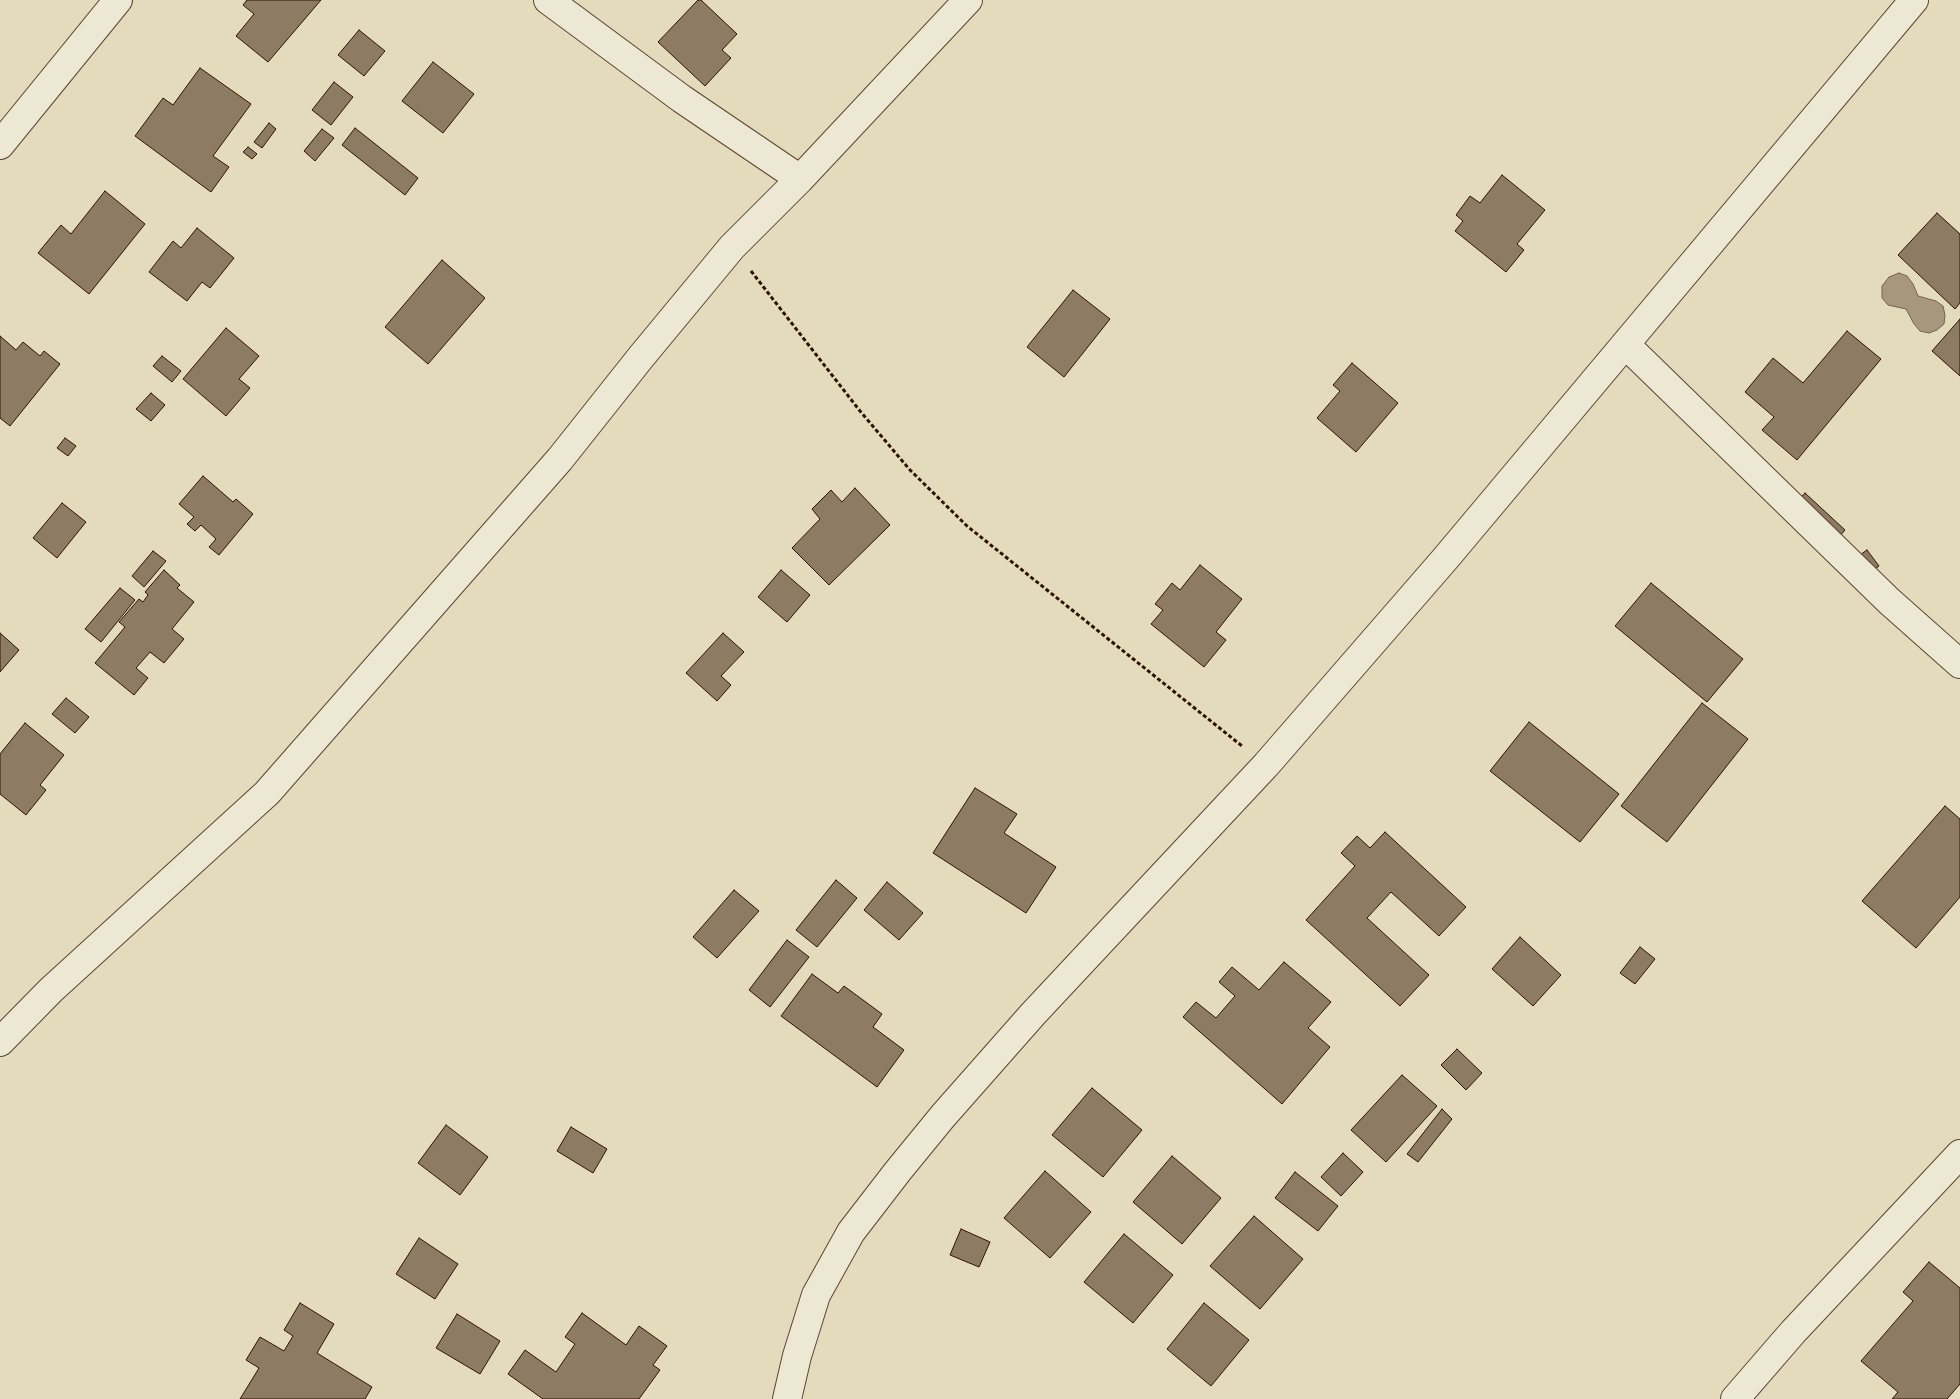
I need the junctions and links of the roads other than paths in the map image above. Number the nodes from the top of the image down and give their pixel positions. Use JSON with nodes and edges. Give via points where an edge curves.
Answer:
{"nodes":[{"id":1,"x":118,"y":0,"type":"edge"},
{"id":2,"x":548,"y":0,"type":"edge"},
{"id":3,"x":968,"y":0,"type":"edge"},
{"id":4,"x":1914,"y":0,"type":"edge"},
{"id":5,"x":0,"y":145,"type":"edge"},
{"id":6,"x":800,"y":179,"type":"junction"},
{"id":7,"x":1626,"y":345,"type":"junction"},
{"id":8,"x":1960,"y":664,"type":"edge"},
{"id":9,"x":0,"y":1042,"type":"edge"},
{"id":10,"x":1960,"y":1154,"type":"edge"},
{"id":11,"x":787,"y":1399,"type":"edge"},
{"id":12,"x":1735,"y":1399,"type":"edge"}],
"edges":[{"from":1,"to":5,"type":"street"},
{"from":2,"to":6,"type":"street","via":[[682,99]]},
{"from":3,"to":6,"type":"street"},
{"from":4,"to":7,"type":"street"},
{"from":6,"to":9,"type":"street","via":[[732,247],[560,459],[266,793],[51,990]]},
{"from":7,"to":8,"type":"street","via":[[1889,602]]},
{"from":7,"to":11,"type":"street","via":[[1266,765],[996,1056],[898,1171],[850,1232],[816,1295]]},
{"from":10,"to":12,"type":"street","via":[[1793,1332]]}]}
